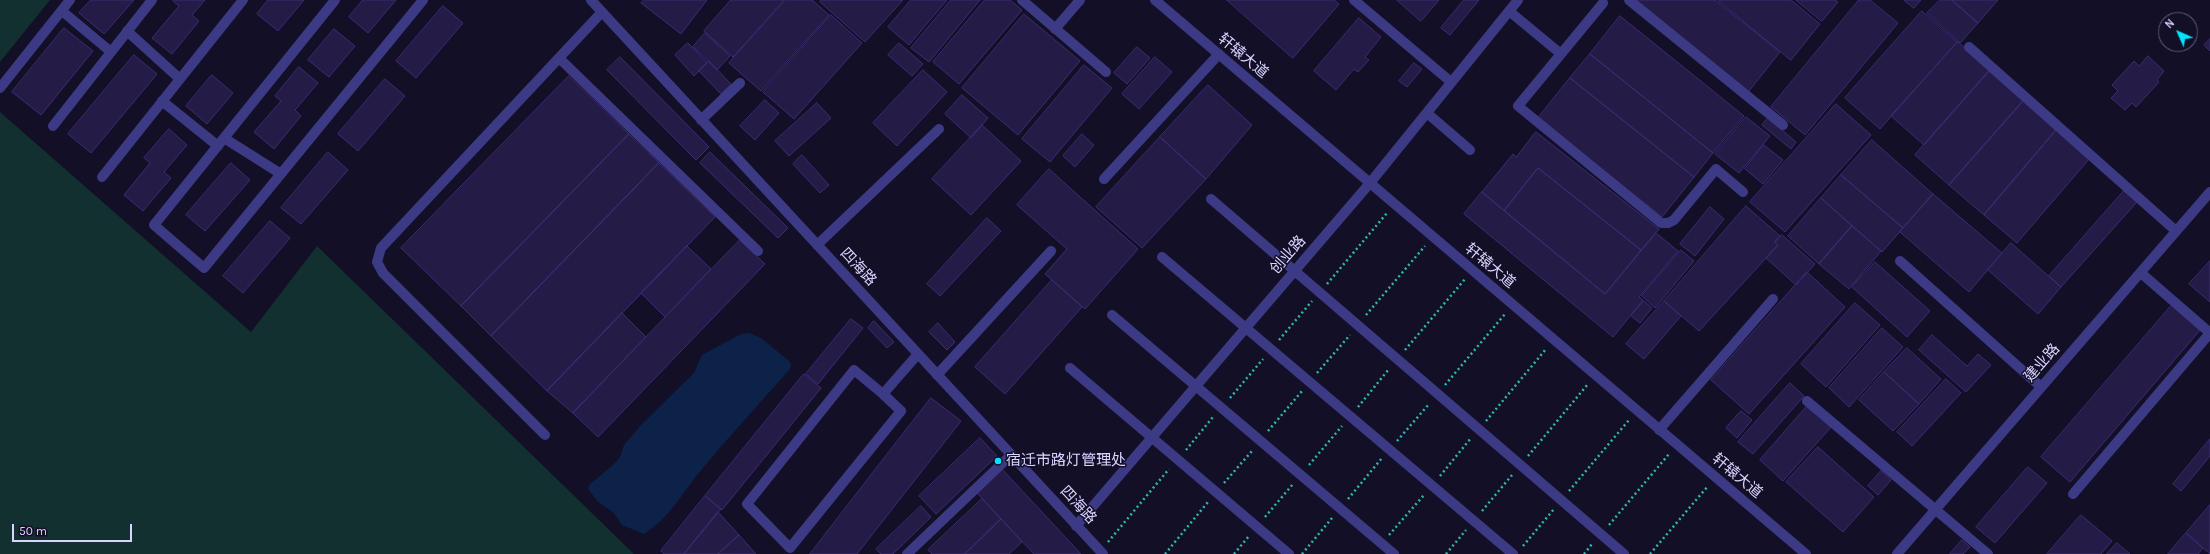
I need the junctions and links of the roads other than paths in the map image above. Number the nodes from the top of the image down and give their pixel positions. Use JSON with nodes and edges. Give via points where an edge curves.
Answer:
{"nodes":[{"id":1,"x":70,"y":0,"type":"edge"},
{"id":2,"x":152,"y":0,"type":"edge"},
{"id":3,"x":242,"y":0,"type":"edge"},
{"id":4,"x":335,"y":0,"type":"edge"},
{"id":5,"x":422,"y":0,"type":"edge"},
{"id":6,"x":591,"y":0,"type":"edge"},
{"id":7,"x":1022,"y":0,"type":"edge"},
{"id":8,"x":1080,"y":0,"type":"edge"},
{"id":9,"x":1155,"y":0,"type":"edge"},
{"id":10,"x":1354,"y":0,"type":"edge"},
{"id":11,"x":1518,"y":0,"type":"edge"},
{"id":12,"x":1629,"y":0,"type":"edge"},
{"id":13,"x":1603,"y":3,"type":"dead end"},
{"id":14,"x":62,"y":11,"type":"junction"},
{"id":15,"x":1509,"y":11,"type":"junction"},
{"id":16,"x":602,"y":12,"type":"junction"},
{"id":17,"x":1055,"y":29,"type":"junction"},
{"id":18,"x":127,"y":32,"type":"junction"},
{"id":19,"x":1970,"y":47,"type":"dead end"},
{"id":20,"x":111,"y":52,"type":"junction"},
{"id":21,"x":1219,"y":54,"type":"junction"},
{"id":22,"x":1561,"y":54,"type":"junction"},
{"id":23,"x":559,"y":58,"type":"junction"},
{"id":24,"x":1106,"y":72,"type":"dead end"},
{"id":25,"x":180,"y":79,"type":"junction"},
{"id":26,"x":1452,"y":82,"type":"junction"},
{"id":27,"x":740,"y":83,"type":"dead end"},
{"id":28,"x":0,"y":88,"type":"edge"},
{"id":29,"x":162,"y":101,"type":"junction"},
{"id":30,"x":1427,"y":112,"type":"junction"},
{"id":31,"x":701,"y":120,"type":"junction"},
{"id":32,"x":1783,"y":125,"type":"dead end"},
{"id":33,"x":53,"y":126,"type":"dead end"},
{"id":34,"x":939,"y":129,"type":"dead end"},
{"id":35,"x":224,"y":138,"type":"junction"},
{"id":36,"x":218,"y":146,"type":"junction"},
{"id":37,"x":1470,"y":150,"type":"dead end"},
{"id":38,"x":280,"y":174,"type":"junction"},
{"id":39,"x":102,"y":177,"type":"dead end"},
{"id":40,"x":1104,"y":179,"type":"dead end"},
{"id":41,"x":1370,"y":183,"type":"junction"},
{"id":42,"x":1743,"y":192,"type":"dead end"},
{"id":43,"x":2210,"y":192,"type":"edge"},
{"id":44,"x":1211,"y":199,"type":"dead end"},
{"id":45,"x":2176,"y":231,"type":"junction"},
{"id":46,"x":817,"y":245,"type":"junction"},
{"id":47,"x":758,"y":251,"type":"dead end"},
{"id":48,"x":1051,"y":251,"type":"dead end"},
{"id":49,"x":1162,"y":257,"type":"dead end"},
{"id":50,"x":1900,"y":261,"type":"dead end"},
{"id":51,"x":1295,"y":271,"type":"junction"},
{"id":52,"x":2140,"y":273,"type":"junction"},
{"id":53,"x":1773,"y":299,"type":"dead end"},
{"id":54,"x":1112,"y":315,"type":"dead end"},
{"id":55,"x":1246,"y":328,"type":"junction"},
{"id":56,"x":2210,"y":333,"type":"edge"},
{"id":57,"x":918,"y":354,"type":"junction"},
{"id":58,"x":1070,"y":368,"type":"dead end"},
{"id":59,"x":937,"y":375,"type":"junction"},
{"id":60,"x":1196,"y":386,"type":"junction"},
{"id":61,"x":2041,"y":387,"type":"junction"},
{"id":62,"x":883,"y":394,"type":"junction"},
{"id":63,"x":1806,"y":401,"type":"dead end"},
{"id":64,"x":1659,"y":430,"type":"junction"},
{"id":65,"x":545,"y":435,"type":"dead end"},
{"id":66,"x":1152,"y":438,"type":"junction"},
{"id":67,"x":1011,"y":455,"type":"junction"},
{"id":68,"x":2073,"y":494,"type":"dead end"},
{"id":69,"x":1935,"y":511,"type":"junction"},
{"id":70,"x":1076,"y":526,"type":"junction"},
{"id":71,"x":1101,"y":552,"type":"edge"},
{"id":72,"x":907,"y":554,"type":"edge"},
{"id":73,"x":1289,"y":554,"type":"edge"},
{"id":74,"x":1394,"y":554,"type":"edge"},
{"id":75,"x":1513,"y":554,"type":"edge"},
{"id":76,"x":1624,"y":554,"type":"edge"},
{"id":77,"x":1806,"y":554,"type":"edge"},
{"id":78,"x":1897,"y":554,"type":"edge"},
{"id":79,"x":1988,"y":554,"type":"edge"}],
"edges":[{"from":1,"to":14,"type":"street"},
{"from":2,"to":18,"type":"street"},
{"from":3,"to":25,"type":"street"},
{"from":4,"to":35,"type":"street"},
{"from":5,"to":38,"type":"street"},
{"from":6,"to":16,"type":"street","name":"四海路"},
{"from":7,"to":17,"type":"street"},
{"from":8,"to":17,"type":"street"},
{"from":9,"to":21,"type":"street","name":"轩辕大道"},
{"from":10,"to":26,"type":"street"},
{"from":11,"to":15,"type":"street","name":"创业路"},
{"from":12,"to":32,"type":"street"},
{"from":13,"to":22,"type":"street"},
{"from":14,"to":20,"type":"street"},
{"from":14,"to":28,"type":"street"},
{"from":15,"to":22,"type":"street"},
{"from":15,"to":26,"type":"street","name":"创业路"},
{"from":16,"to":23,"type":"street"},
{"from":16,"to":31,"type":"street","name":"四海路"},
{"from":17,"to":24,"type":"street"},
{"from":18,"to":20,"type":"street"},
{"from":18,"to":25,"type":"street"},
{"from":19,"to":45,"type":"street"},
{"from":20,"to":33,"type":"street"},
{"from":21,"to":40,"type":"street"},
{"from":21,"to":41,"type":"street","name":"轩辕大道"},
{"from":22,"to":42,"type":"street","via":[[1518,106],[1661,223],[1674,220],[1716,169]]},
{"from":23,"to":47,"type":"street"},
{"from":23,"to":65,"type":"street","via":[[381,248],[377,262],[383,273]]},
{"from":25,"to":29,"type":"street"},
{"from":26,"to":30,"type":"street","name":"创业路"},
{"from":27,"to":31,"type":"street"},
{"from":29,"to":36,"type":"street"},
{"from":29,"to":39,"type":"street"},
{"from":30,"to":37,"type":"street"},
{"from":30,"to":41,"type":"street","name":"创业路"},
{"from":31,"to":46,"type":"street","name":"四海路"},
{"from":34,"to":46,"type":"street"},
{"from":35,"to":36,"type":"street"},
{"from":35,"to":38,"type":"street"},
{"from":36,"to":38,"type":"street","via":[[154,225],[204,268]]},
{"from":41,"to":51,"type":"street","name":"创业路"},
{"from":41,"to":64,"type":"street","name":"轩辕大道"},
{"from":43,"to":45,"type":"street","name":"建业路"},
{"from":44,"to":51,"type":"street"},
{"from":45,"to":52,"type":"street","name":"建业路"},
{"from":46,"to":57,"type":"street","name":"四海路"},
{"from":48,"to":59,"type":"street"},
{"from":49,"to":55,"type":"street"},
{"from":50,"to":61,"type":"street"},
{"from":51,"to":55,"type":"street","name":"创业路"},
{"from":51,"to":76,"type":"street"},
{"from":52,"to":56,"type":"street"},
{"from":52,"to":61,"type":"street","name":"建业路"},
{"from":53,"to":64,"type":"street"},
{"from":54,"to":60,"type":"street"},
{"from":55,"to":60,"type":"street","name":"创业路"},
{"from":55,"to":75,"type":"street"},
{"from":56,"to":68,"type":"street"},
{"from":57,"to":59,"type":"street","name":"四海路"},
{"from":57,"to":62,"type":"street"},
{"from":58,"to":66,"type":"street"},
{"from":59,"to":67,"type":"street","name":"四海路"},
{"from":60,"to":66,"type":"street","name":"创业路"},
{"from":60,"to":74,"type":"street"},
{"from":61,"to":69,"type":"street","name":"建业路"},
{"from":62,"to":62,"type":"street","via":[[901,411],[790,548],[747,504],[854,370]]},
{"from":63,"to":69,"type":"street"},
{"from":64,"to":77,"type":"street","name":"轩辕大道"},
{"from":66,"to":70,"type":"street","name":"创业路"},
{"from":66,"to":73,"type":"street"},
{"from":67,"to":70,"type":"street","name":"四海路"},
{"from":67,"to":72,"type":"street"},
{"from":69,"to":78,"type":"street","name":"建业路"},
{"from":69,"to":79,"type":"street"},
{"from":70,"to":71,"type":"street","name":"四海路"}]}
